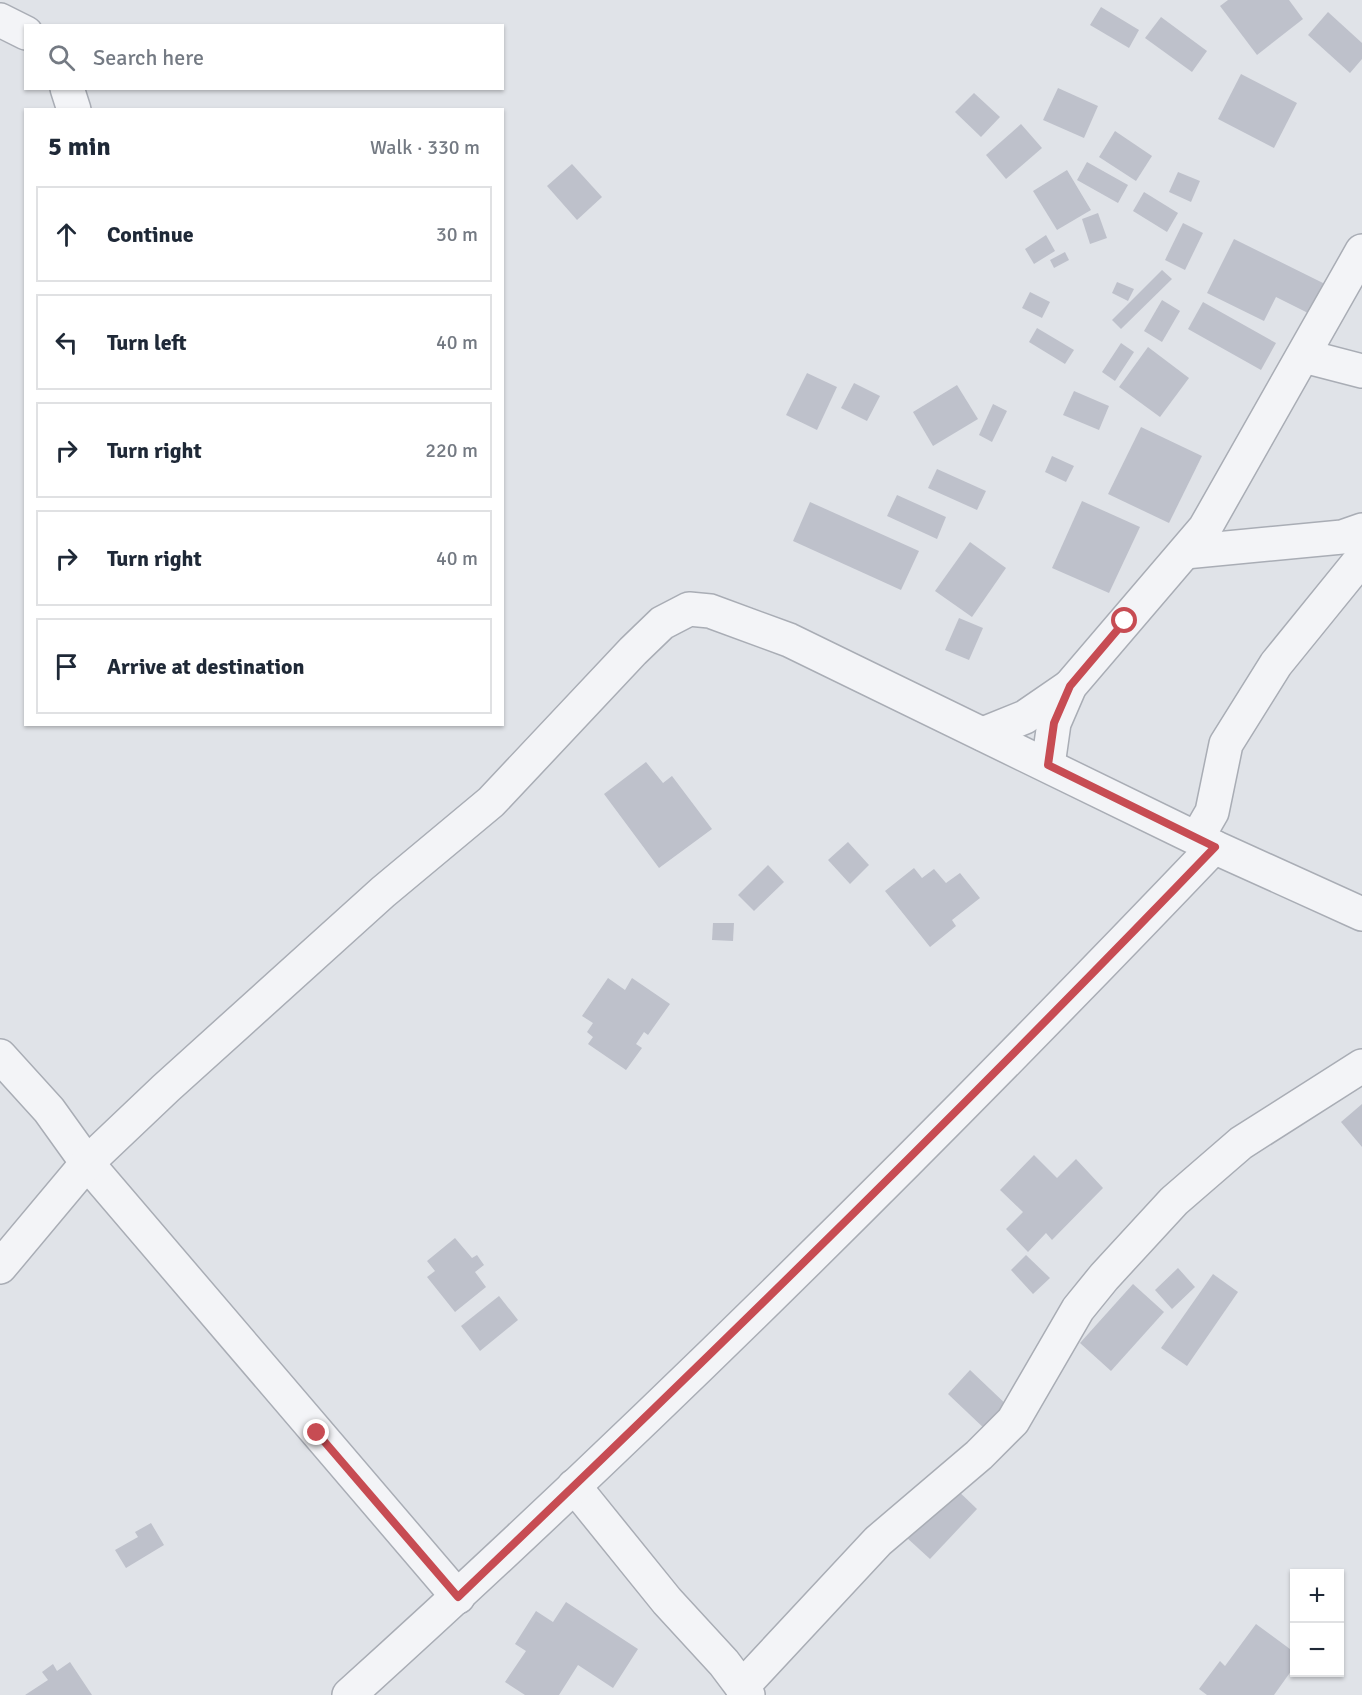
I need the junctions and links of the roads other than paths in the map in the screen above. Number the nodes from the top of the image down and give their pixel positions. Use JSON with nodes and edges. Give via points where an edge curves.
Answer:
{"nodes":[{"id":1,"x":0,"y":20,"type":"edge"},
{"id":2,"x":24,"y":32,"type":"edge"},
{"id":3,"x":68,"y":90,"type":"edge"},
{"id":4,"x":73,"y":108,"type":"edge"},
{"id":5,"x":1362,"y":251,"type":"edge"},
{"id":6,"x":1304,"y":356,"type":"junction"},
{"id":7,"x":1362,"y":371,"type":"edge"},
{"id":8,"x":1362,"y":530,"type":"edge"},
{"id":9,"x":1185,"y":552,"type":"junction"},
{"id":10,"x":1362,"y":558,"type":"edge"},
{"id":11,"x":1070,"y":686,"type":"junction"},
{"id":12,"x":983,"y":734,"type":"junction"},
{"id":13,"x":1048,"y":765,"type":"junction"},
{"id":14,"x":1206,"y":843,"type":"junction"},
{"id":15,"x":1362,"y":914,"type":"edge"},
{"id":16,"x":0,"y":1056,"type":"edge"},
{"id":17,"x":1362,"y":1066,"type":"edge"},
{"id":18,"x":87,"y":1163,"type":"junction"},
{"id":19,"x":0,"y":1267,"type":"edge"},
{"id":20,"x":574,"y":1486,"type":"junction"},
{"id":21,"x":458,"y":1597,"type":"junction"},
{"id":22,"x":745,"y":1691,"type":"edge"},
{"id":23,"x":350,"y":1695,"type":"edge"}],
"edges":[{"from":1,"to":2,"type":"street"},
{"from":3,"to":4,"type":"street"},
{"from":5,"to":6,"type":"street"},
{"from":6,"to":7,"type":"street"},
{"from":6,"to":9,"type":"street","via":[[1205,528]]},
{"from":8,"to":9,"type":"street","via":[[1342,537]]},
{"from":9,"to":11,"type":"street"},
{"from":10,"to":14,"type":"street","via":[[1276,664],[1226,744]]},
{"from":11,"to":12,"type":"street","via":[[1025,717]]},
{"from":11,"to":13,"type":"street","via":[[1054,723]]},
{"from":12,"to":13,"type":"street"},
{"from":12,"to":18,"type":"street","via":[[789,640],[710,611],[689,609],[662,623],[491,802],[383,892]]},
{"from":13,"to":14,"type":"street"},
{"from":14,"to":15,"type":"street"},
{"from":14,"to":20,"type":"street","via":[[911,1157]]},
{"from":16,"to":18,"type":"street","via":[[49,1110]]},
{"from":17,"to":22,"type":"street","via":[[1241,1143],[1174,1201],[1078,1309],[1013,1421],[980,1455],[878,1541]]},
{"from":18,"to":19,"type":"street"},
{"from":18,"to":21,"type":"street"},
{"from":20,"to":21,"type":"street"},
{"from":20,"to":22,"type":"street","via":[[666,1601]]},
{"from":21,"to":23,"type":"street"}]}
